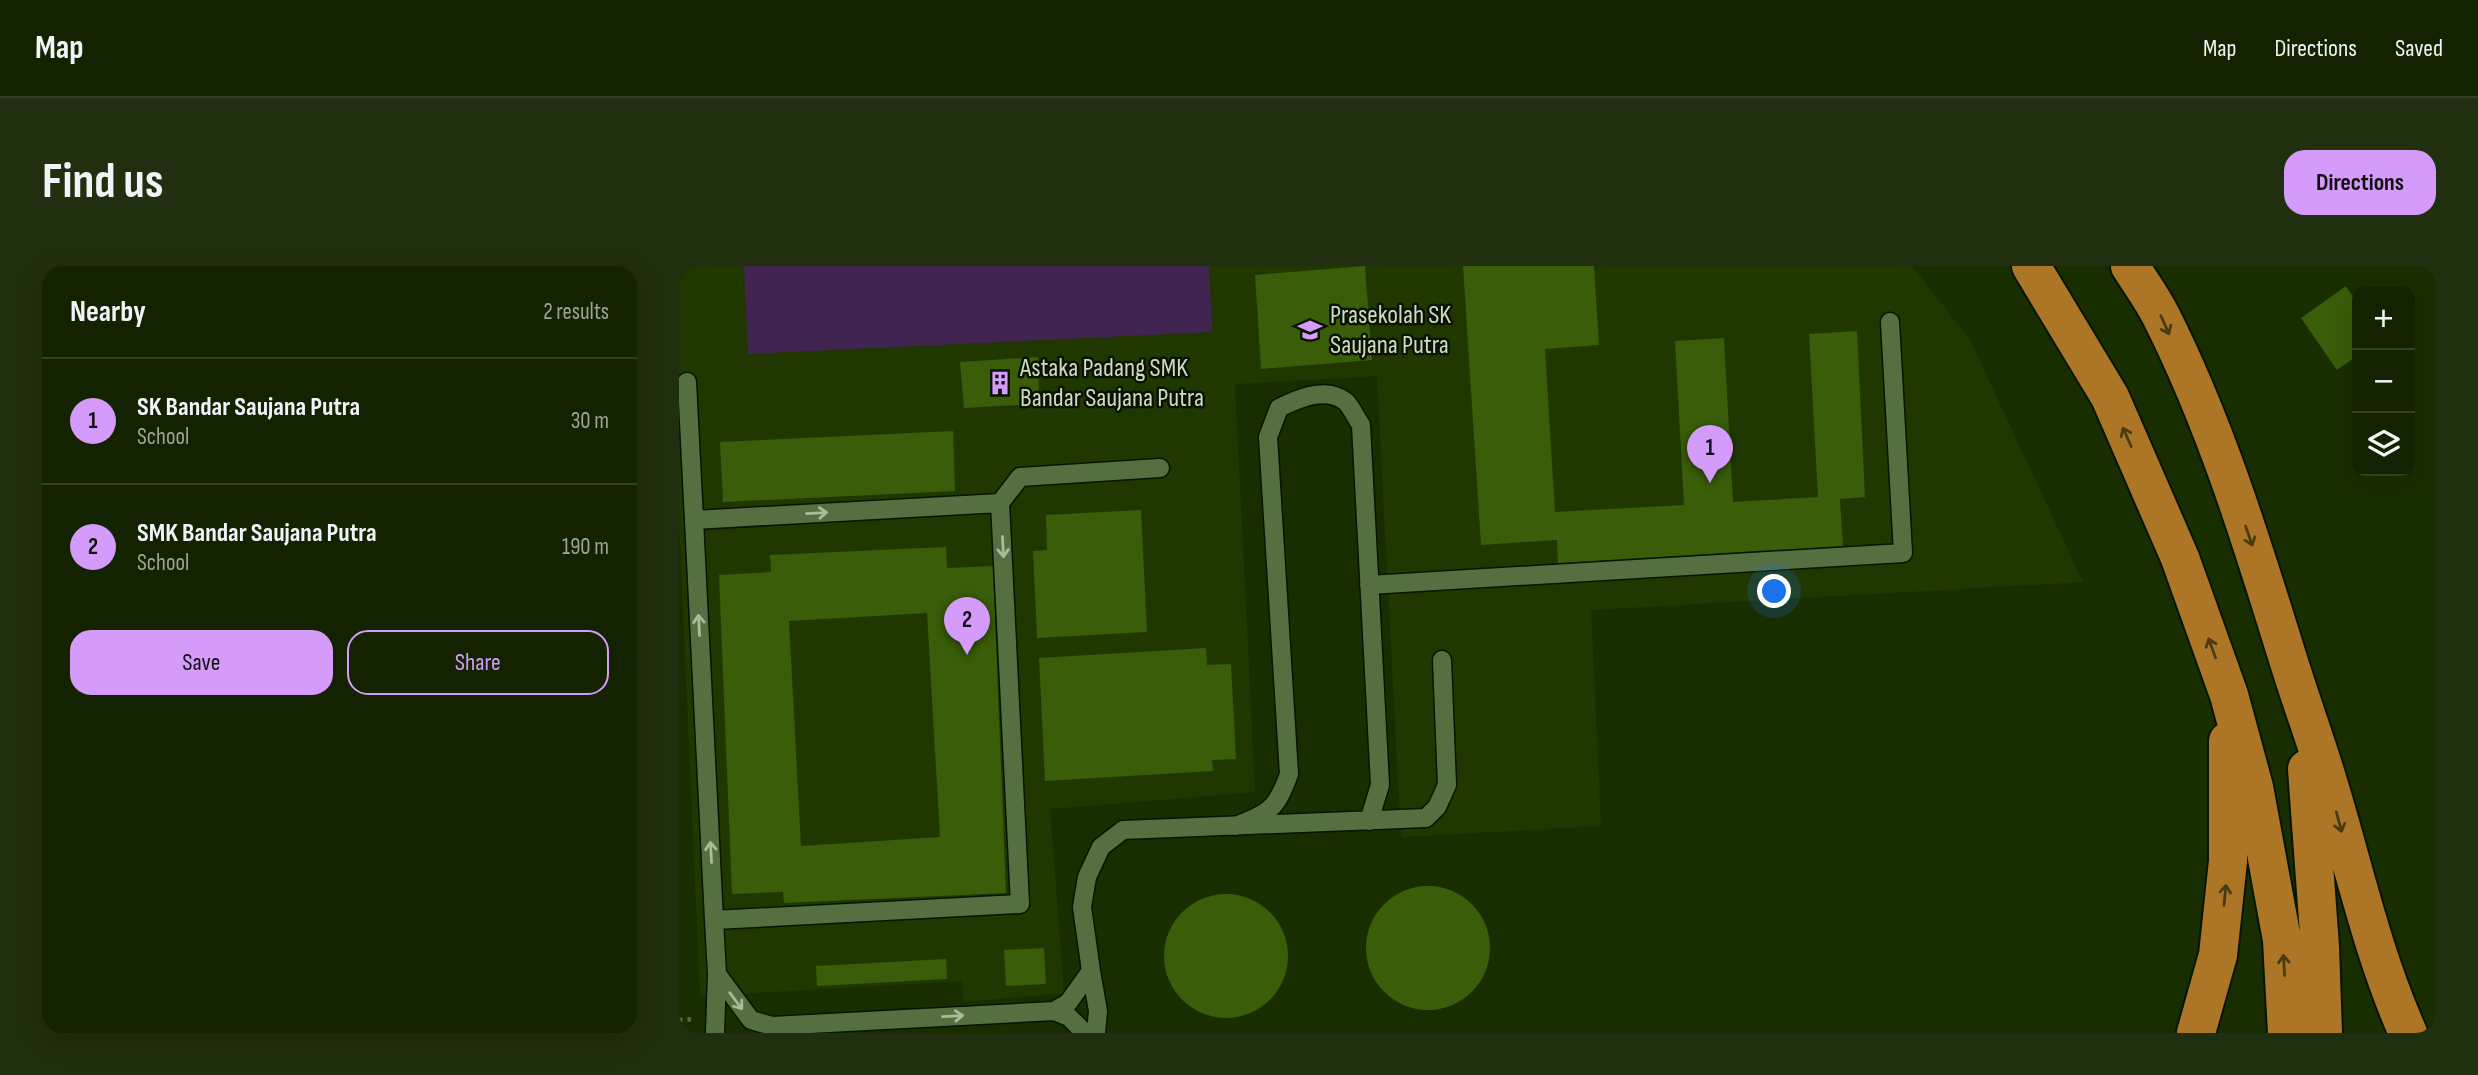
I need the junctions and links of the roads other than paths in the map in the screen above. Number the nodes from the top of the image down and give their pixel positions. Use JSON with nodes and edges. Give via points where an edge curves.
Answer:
{"nodes":[{"id":1,"x":2031,"y":266,"type":"edge"},
{"id":2,"x":2130,"y":266,"type":"edge"},
{"id":3,"x":1890,"y":322,"type":"dead end"},
{"id":4,"x":687,"y":382,"type":"dead end"},
{"id":5,"x":1160,"y":468,"type":"dead end"},
{"id":6,"x":1000,"y":503,"type":"junction"},
{"id":7,"x":694,"y":520,"type":"junction"},
{"id":8,"x":1369,"y":585,"type":"junction"},
{"id":9,"x":1442,"y":660,"type":"dead end"},
{"id":10,"x":2229,"y":695,"type":"junction"},
{"id":11,"x":2304,"y":711,"type":"junction"},
{"id":12,"x":1369,"y":821,"type":"junction"},
{"id":13,"x":1236,"y":826,"type":"junction"},
{"id":14,"x":714,"y":920,"type":"junction"},
{"id":15,"x":1091,"y":971,"type":"junction"},
{"id":16,"x":717,"y":974,"type":"junction"},
{"id":17,"x":1054,"y":1011,"type":"junction"},
{"id":18,"x":766,"y":1029,"type":"edge"},
{"id":19,"x":715,"y":1033,"type":"edge"},
{"id":20,"x":1085,"y":1033,"type":"edge"},
{"id":21,"x":1096,"y":1033,"type":"edge"},
{"id":22,"x":2196,"y":1033,"type":"edge"},
{"id":23,"x":2287,"y":1033,"type":"edge"},
{"id":24,"x":2323,"y":1033,"type":"edge"},
{"id":25,"x":2408,"y":1033,"type":"edge"}],
"edges":[{"from":10,"to":1,"type":"highway","one_way":true,"via":[[2180,558],[2110,397]]},
{"from":2,"to":11,"type":"highway","one_way":true,"via":[[2161,314],[2212,431]]},
{"from":3,"to":8,"type":"lane","via":[[1903,553]]},
{"from":4,"to":7,"type":"lane"},
{"from":5,"to":6,"type":"lane","via":[[1020,477]]},
{"from":7,"to":6,"type":"lane","one_way":true},
{"from":6,"to":14,"type":"lane","one_way":true,"via":[[1020,904]]},
{"from":14,"to":7,"type":"lane","one_way":true},
{"from":8,"to":12,"type":"lane","via":[[1380,785]]},
{"from":8,"to":13,"type":"lane","via":[[1361,425],[1345,401],[1328,394],[1300,397],[1279,408],[1268,437],[1289,774],[1282,794],[1267,813]]},
{"from":9,"to":12,"type":"lane","via":[[1447,785],[1426,818]]},
{"from":22,"to":10,"type":"highway","one_way":true,"via":[[2218,955],[2228,861]]},
{"from":23,"to":10,"type":"highway","one_way":true,"via":[[2283,940],[2254,787]]},
{"from":11,"to":24,"type":"highway"},
{"from":11,"to":25,"type":"highway","one_way":true,"via":[[2388,989]]},
{"from":12,"to":13,"type":"lane"},
{"from":13,"to":15,"type":"lane","via":[[1123,830],[1101,847],[1087,877],[1082,906]]},
{"from":14,"to":16,"type":"lane"},
{"from":15,"to":17,"type":"lane","via":[[1069,1003]]},
{"from":15,"to":21,"type":"lane","via":[[1098,1011]]},
{"from":16,"to":18,"type":"lane","one_way":true,"via":[[751,1020]]},
{"from":16,"to":19,"type":"lane"},
{"from":18,"to":17,"type":"lane","one_way":true},
{"from":17,"to":20,"type":"lane","via":[[1069,1017]]}]}
